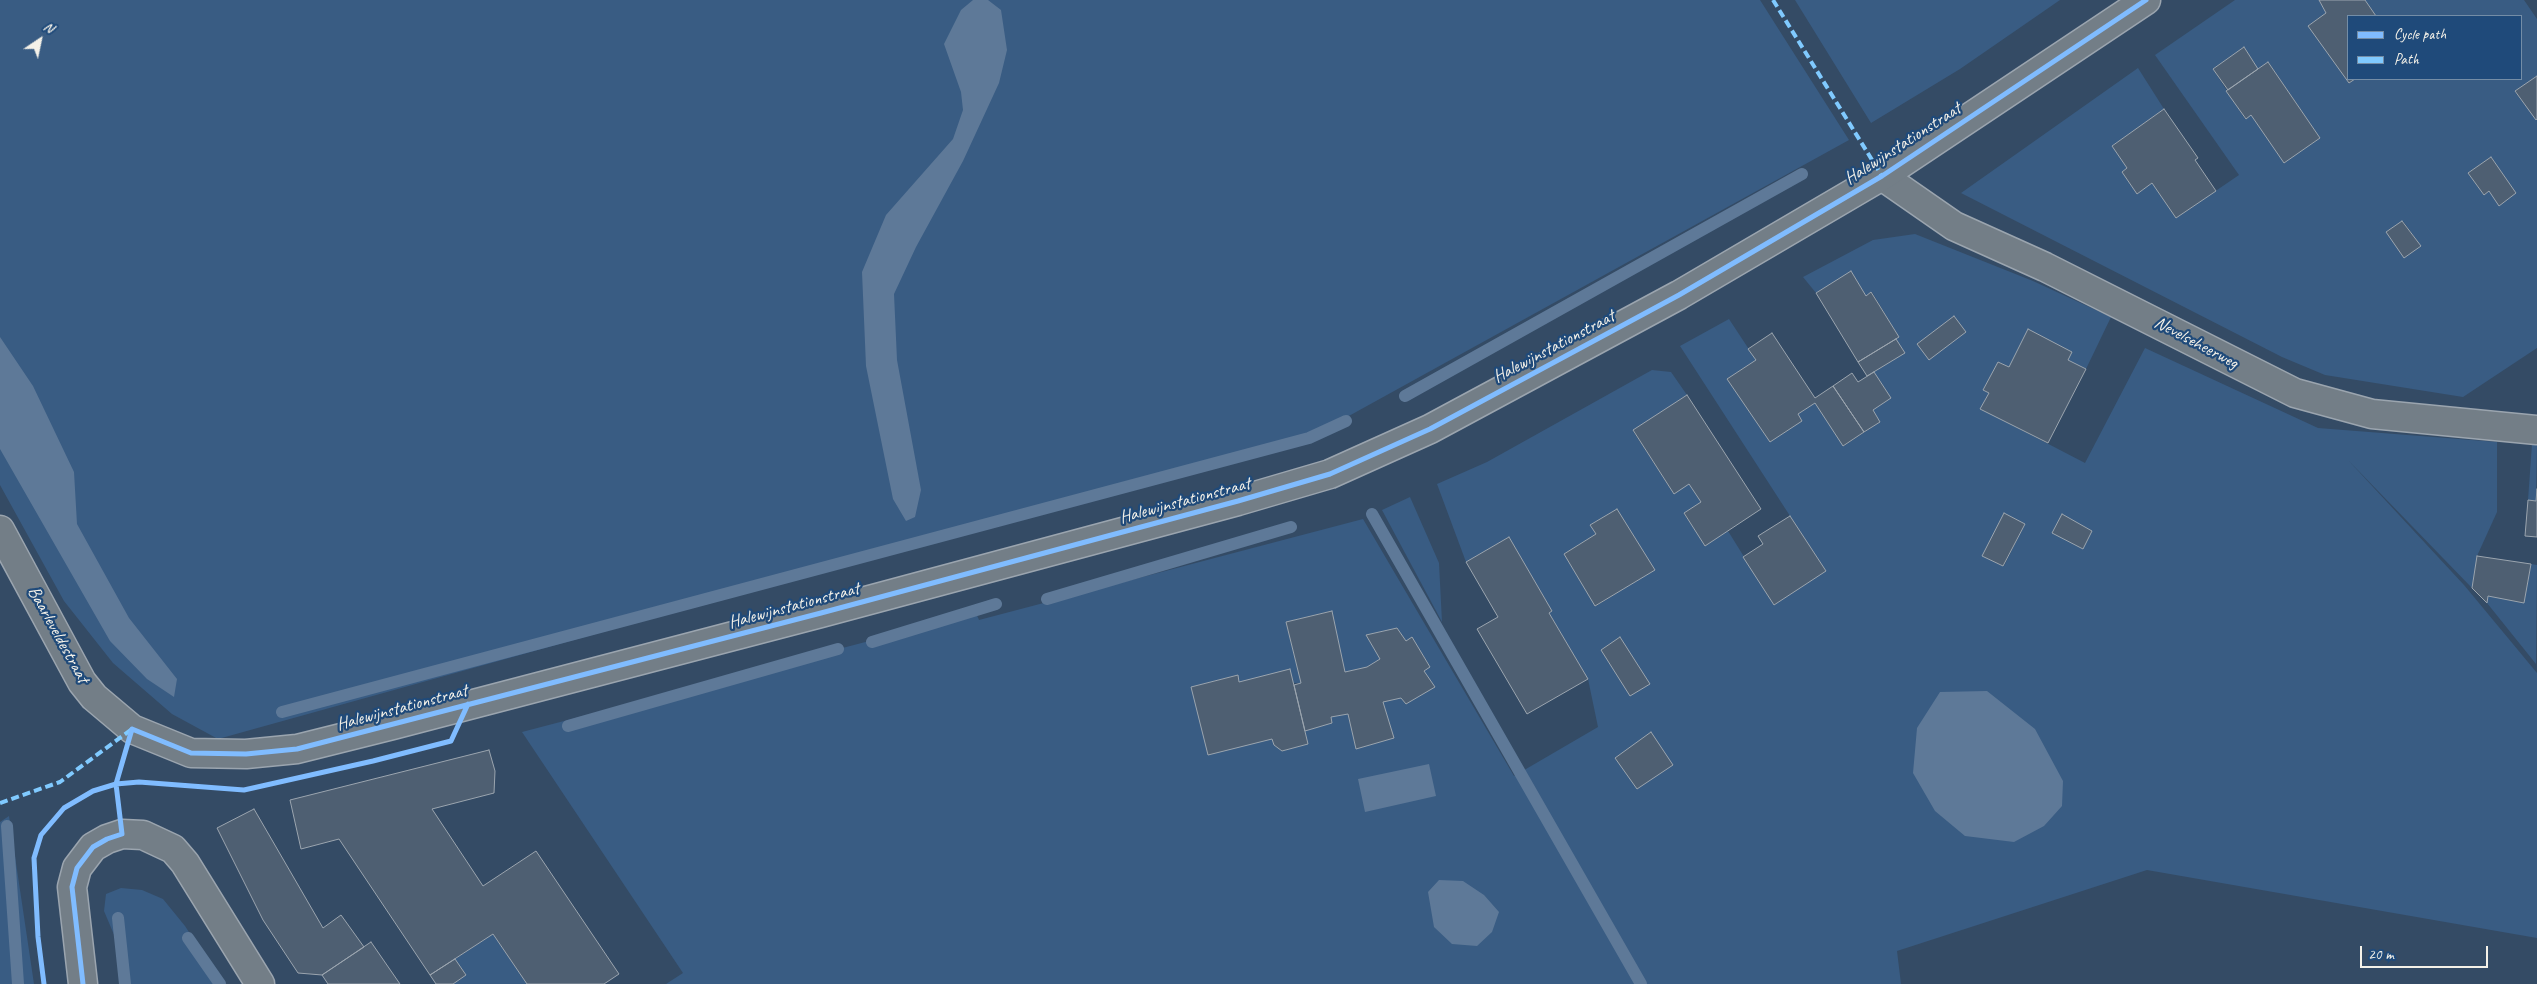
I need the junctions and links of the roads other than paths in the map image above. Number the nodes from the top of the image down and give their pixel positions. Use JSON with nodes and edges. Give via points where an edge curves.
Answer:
{"nodes":[{"id":1,"x":2146,"y":0,"type":"edge"},
{"id":2,"x":1882,"y":176,"type":"junction"},
{"id":3,"x":2537,"y":430,"type":"edge"},
{"id":4,"x":0,"y":530,"type":"edge"},
{"id":5,"x":132,"y":728,"type":"joint"},
{"id":6,"x":83,"y":984,"type":"edge"},
{"id":7,"x":260,"y":984,"type":"edge"}],
"edges":[{"from":1,"to":2,"type":"street","name":"Halewijnstationstraat"},
{"from":2,"to":3,"type":"street","name":"Nevelseheerweg","via":[[1954,226],[2054,271],[2295,393],[2372,414]]},
{"from":2,"to":5,"type":"street","name":"Halewijnstationstraat","via":[[1679,295],[1568,355],[1430,429],[1330,474],[831,610],[297,749],[246,754],[191,753]]},
{"from":4,"to":5,"type":"street","name":"Baarleveldestraat","via":[[82,682],[94,697]]},
{"from":6,"to":7,"type":"street","via":[[72,887],[77,868],[93,847],[122,834],[142,835],[173,849]]}]}
